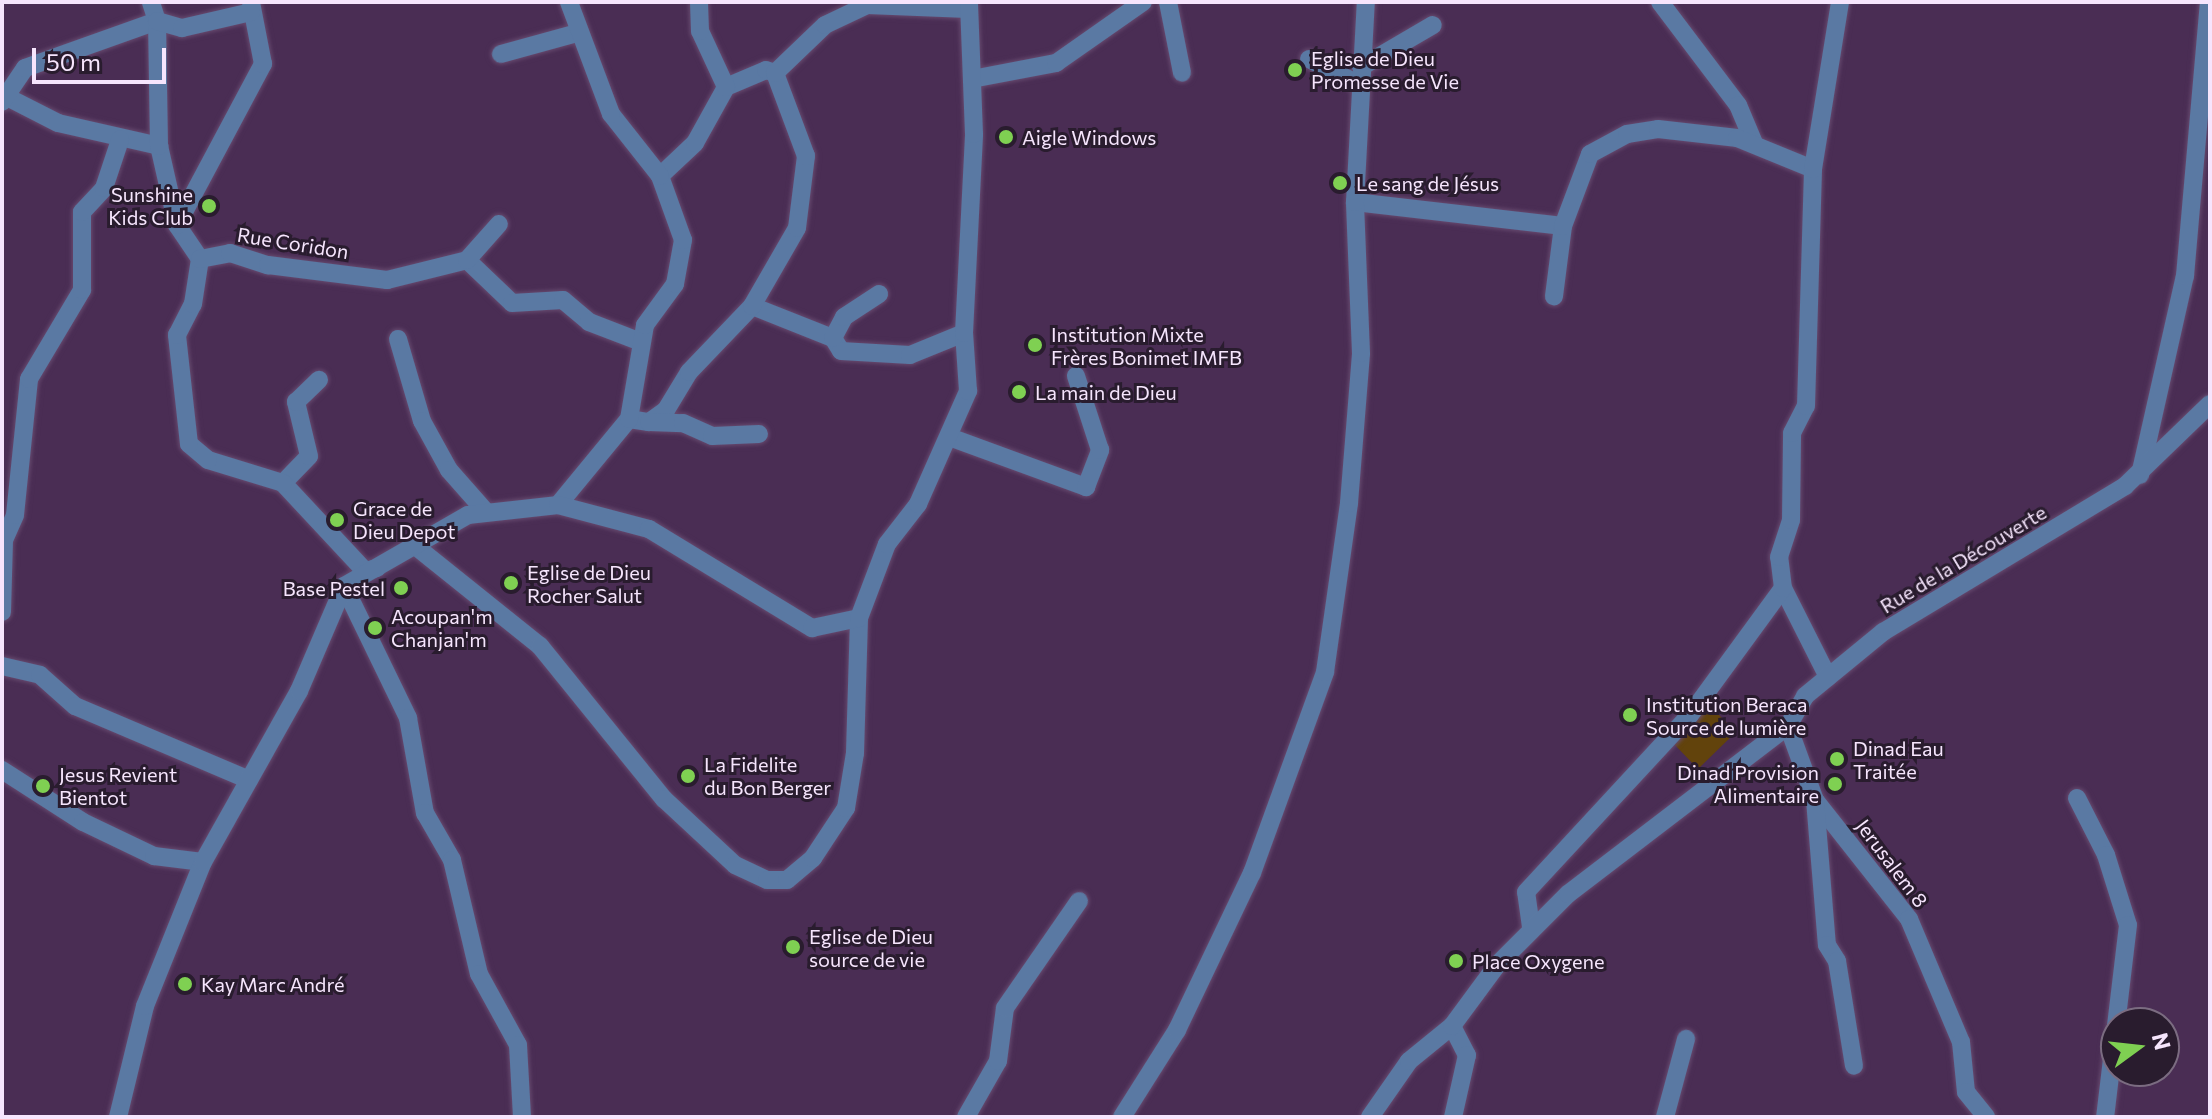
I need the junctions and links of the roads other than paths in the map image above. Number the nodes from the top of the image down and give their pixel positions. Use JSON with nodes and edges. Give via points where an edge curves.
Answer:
{"nodes":[{"id":1,"x":151,"y":2,"type":"edge"},
{"id":2,"x":569,"y":2,"type":"edge"},
{"id":3,"x":699,"y":2,"type":"edge"},
{"id":4,"x":1143,"y":2,"type":"edge"},
{"id":5,"x":1168,"y":2,"type":"edge"},
{"id":6,"x":1366,"y":2,"type":"edge"},
{"id":7,"x":1660,"y":2,"type":"edge"},
{"id":8,"x":1840,"y":2,"type":"edge"},
{"id":9,"x":2209,"y":2,"type":"edge"},
{"id":10,"x":968,"y":6,"type":"edge"},
{"id":11,"x":251,"y":7,"type":"edge"},
{"id":12,"x":157,"y":21,"type":"junction"},
{"id":13,"x":1433,"y":25,"type":"dead end"},
{"id":14,"x":577,"y":33,"type":"junction"},
{"id":15,"x":501,"y":54,"type":"dead end"},
{"id":16,"x":1309,"y":59,"type":"dead end"},
{"id":17,"x":775,"y":73,"type":"junction"},
{"id":18,"x":1182,"y":73,"type":"dead end"},
{"id":19,"x":1360,"y":76,"type":"junction"},
{"id":20,"x":972,"y":79,"type":"junction"},
{"id":21,"x":726,"y":87,"type":"junction"},
{"id":22,"x":5,"y":88,"type":"edge"},
{"id":23,"x":2210,"y":120,"type":"edge"},
{"id":24,"x":120,"y":140,"type":"junction"},
{"id":25,"x":1754,"y":143,"type":"junction"},
{"id":26,"x":159,"y":146,"type":"junction"},
{"id":27,"x":2195,"y":163,"type":"junction"},
{"id":28,"x":1813,"y":169,"type":"junction"},
{"id":29,"x":660,"y":176,"type":"junction"},
{"id":30,"x":1355,"y":202,"type":"junction"},
{"id":31,"x":499,"y":224,"type":"dead end"},
{"id":32,"x":177,"y":225,"type":"junction"},
{"id":33,"x":1563,"y":226,"type":"junction"},
{"id":34,"x":200,"y":259,"type":"junction"},
{"id":35,"x":467,"y":260,"type":"junction"},
{"id":36,"x":879,"y":294,"type":"dead end"},
{"id":37,"x":1554,"y":296,"type":"dead end"},
{"id":38,"x":752,"y":306,"type":"junction"},
{"id":39,"x":964,"y":333,"type":"junction"},
{"id":40,"x":833,"y":338,"type":"junction"},
{"id":41,"x":398,"y":339,"type":"dead end"},
{"id":42,"x":641,"y":342,"type":"junction"},
{"id":43,"x":1076,"y":376,"type":"dead end"},
{"id":44,"x":319,"y":380,"type":"dead end"},
{"id":45,"x":2210,"y":404,"type":"edge"},
{"id":46,"x":629,"y":419,"type":"junction"},
{"id":47,"x":649,"y":422,"type":"junction"},
{"id":48,"x":759,"y":434,"type":"dead end"},
{"id":49,"x":952,"y":438,"type":"junction"},
{"id":50,"x":2140,"y":475,"type":"junction"},
{"id":51,"x":283,"y":483,"type":"junction"},
{"id":52,"x":558,"y":505,"type":"junction"},
{"id":53,"x":486,"y":512,"type":"junction"},
{"id":54,"x":419,"y":549,"type":"junction"},
{"id":55,"x":377,"y":568,"type":"junction"},
{"id":56,"x":344,"y":586,"type":"junction"},
{"id":57,"x":1783,"y":588,"type":"junction"},
{"id":58,"x":2,"y":612,"type":"edge"},
{"id":59,"x":859,"y":618,"type":"junction"},
{"id":60,"x":2,"y":666,"type":"edge"},
{"id":61,"x":1828,"y":677,"type":"junction"},
{"id":62,"x":1788,"y":726,"type":"junction"},
{"id":63,"x":2,"y":770,"type":"edge"},
{"id":64,"x":249,"y":780,"type":"junction"},
{"id":65,"x":2077,"y":798,"type":"dead end"},
{"id":66,"x":1815,"y":800,"type":"junction"},
{"id":67,"x":203,"y":862,"type":"junction"},
{"id":68,"x":1079,"y":901,"type":"dead end"},
{"id":69,"x":1531,"y":927,"type":"junction"},
{"id":70,"x":1452,"y":1026,"type":"junction"},
{"id":71,"x":1686,"y":1039,"type":"dead end"},
{"id":72,"x":1854,"y":1066,"type":"dead end"},
{"id":73,"x":118,"y":1117,"type":"edge"},
{"id":74,"x":522,"y":1117,"type":"edge"},
{"id":75,"x":966,"y":1117,"type":"edge"},
{"id":76,"x":1122,"y":1117,"type":"edge"},
{"id":77,"x":1370,"y":1117,"type":"edge"},
{"id":78,"x":1453,"y":1117,"type":"edge"},
{"id":79,"x":1665,"y":1117,"type":"edge"},
{"id":80,"x":1986,"y":1117,"type":"edge"},
{"id":81,"x":2105,"y":1117,"type":"edge"}],
"edges":[{"from":1,"to":12,"type":"street"},
{"from":2,"to":14,"type":"street"},
{"from":3,"to":21,"type":"street","via":[[700,31]]},
{"from":4,"to":20,"type":"street","via":[[1056,63]]},
{"from":5,"to":18,"type":"street"},
{"from":6,"to":19,"type":"street"},
{"from":7,"to":25,"type":"street","via":[[1738,105]]},
{"from":8,"to":28,"type":"street"},
{"from":9,"to":27,"type":"street"},
{"from":10,"to":17,"type":"street","via":[[867,5],[825,25]]},
{"from":10,"to":20,"type":"street"},
{"from":11,"to":12,"type":"street","via":[[182,28]]},
{"from":11,"to":32,"type":"street","via":[[263,64]]},
{"from":12,"to":22,"type":"street","via":[[111,32]]},
{"from":12,"to":26,"type":"street"},
{"from":13,"to":19,"type":"street"},
{"from":14,"to":15,"type":"street"},
{"from":14,"to":29,"type":"street","via":[[611,114]]},
{"from":16,"to":19,"type":"street"},
{"from":17,"to":21,"type":"street","via":[[766,70]]},
{"from":17,"to":38,"type":"street","via":[[806,156],[807,189],[797,228]]},
{"from":19,"to":30,"type":"street"},
{"from":20,"to":39,"type":"street"},
{"from":21,"to":29,"type":"street","via":[[695,143]]},
{"from":22,"to":24,"type":"street","via":[[28,113]]},
{"from":23,"to":27,"type":"street"},
{"from":24,"to":26,"type":"street"},
{"from":24,"to":58,"type":"street","via":[[104,188],[82,212],[82,290],[29,379],[15,515],[4,540]]},
{"from":25,"to":28,"type":"street"},
{"from":25,"to":33,"type":"street","via":[[1658,129],[1609,140],[1590,154]]},
{"from":26,"to":32,"type":"street"},
{"from":27,"to":50,"type":"street","via":[[2185,276]]},
{"from":28,"to":57,"type":"street","via":[[1806,406],[1792,433],[1791,520],[1779,557]]},
{"from":29,"to":42,"type":"street","via":[[677,210],[681,262]]},
{"from":30,"to":33,"type":"street"},
{"from":30,"to":76,"type":"street","via":[[1361,353],[1348,518],[1325,672],[1252,873],[1177,1030]]},
{"from":31,"to":35,"type":"street"},
{"from":32,"to":34,"type":"street"},
{"from":33,"to":37,"type":"street"},
{"from":34,"to":35,"type":"street","name":"Rue Coridon","via":[[230,253],[268,265],[387,280]]},
{"from":34,"to":51,"type":"street","via":[[193,304],[177,335],[189,444],[208,460]]},
{"from":35,"to":42,"type":"street","via":[[512,303],[563,300],[589,322]]},
{"from":36,"to":40,"type":"street","via":[[844,317]]},
{"from":38,"to":40,"type":"street"},
{"from":38,"to":47,"type":"street"},
{"from":39,"to":40,"type":"street","via":[[910,355],[841,351]]},
{"from":39,"to":49,"type":"street","via":[[968,391]]},
{"from":41,"to":53,"type":"street","via":[[422,421],[449,470]]},
{"from":42,"to":46,"type":"street"},
{"from":43,"to":49,"type":"street","via":[[1100,450],[1086,487]]},
{"from":44,"to":51,"type":"street","via":[[296,402],[309,456],[304,469]]},
{"from":45,"to":50,"type":"street","name":"Rue de la Découverte"},
{"from":46,"to":47,"type":"street"},
{"from":46,"to":52,"type":"street"},
{"from":47,"to":48,"type":"street","via":[[683,423],[712,436]]},
{"from":49,"to":59,"type":"street","via":[[918,504],[887,544]]},
{"from":50,"to":61,"type":"street","name":"Rue de la Découverte","via":[[1929,602]]},
{"from":51,"to":55,"type":"street","via":[[365,571]]},
{"from":52,"to":53,"type":"street"},
{"from":52,"to":59,"type":"street","via":[[649,529],[812,628]]},
{"from":53,"to":54,"type":"street","via":[[468,515]]},
{"from":54,"to":55,"type":"street"},
{"from":54,"to":59,"type":"street","via":[[540,646],[664,799],[735,865],[767,880],[787,880],[813,858],[846,808],[855,753]]},
{"from":55,"to":56,"type":"street"},
{"from":56,"to":64,"type":"street","via":[[327,634]]},
{"from":56,"to":74,"type":"street","via":[[408,718],[425,813],[452,860],[479,974],[518,1045]]},
{"from":57,"to":61,"type":"street"},
{"from":57,"to":69,"type":"street","via":[[1690,715],[1526,892]]},
{"from":60,"to":64,"type":"street","via":[[40,675],[75,706]]},
{"from":61,"to":62,"type":"street","name":"Rue de la Découverte"},
{"from":62,"to":66,"type":"street","name":"Jerusalem 8"},
{"from":62,"to":69,"type":"street","name":"Rue de la Découverte"},
{"from":63,"to":67,"type":"street","via":[[83,822],[154,856]]},
{"from":64,"to":67,"type":"street"},
{"from":65,"to":81,"type":"street","via":[[2106,855],[2128,925]]},
{"from":66,"to":72,"type":"street","via":[[1827,945],[1837,961]]},
{"from":66,"to":80,"type":"street","name":"Jerusalem 8","via":[[1909,919],[1961,1042],[1966,1092]]},
{"from":67,"to":73,"type":"street","via":[[145,1006]]},
{"from":68,"to":75,"type":"street","via":[[1005,1008],[998,1061]]},
{"from":69,"to":70,"type":"street","name":"Rue de la Découverte"},
{"from":70,"to":77,"type":"street","name":"Rue de la Découverte","via":[[1409,1061]]},
{"from":70,"to":78,"type":"street","via":[[1467,1055]]},
{"from":71,"to":79,"type":"street"}]}
